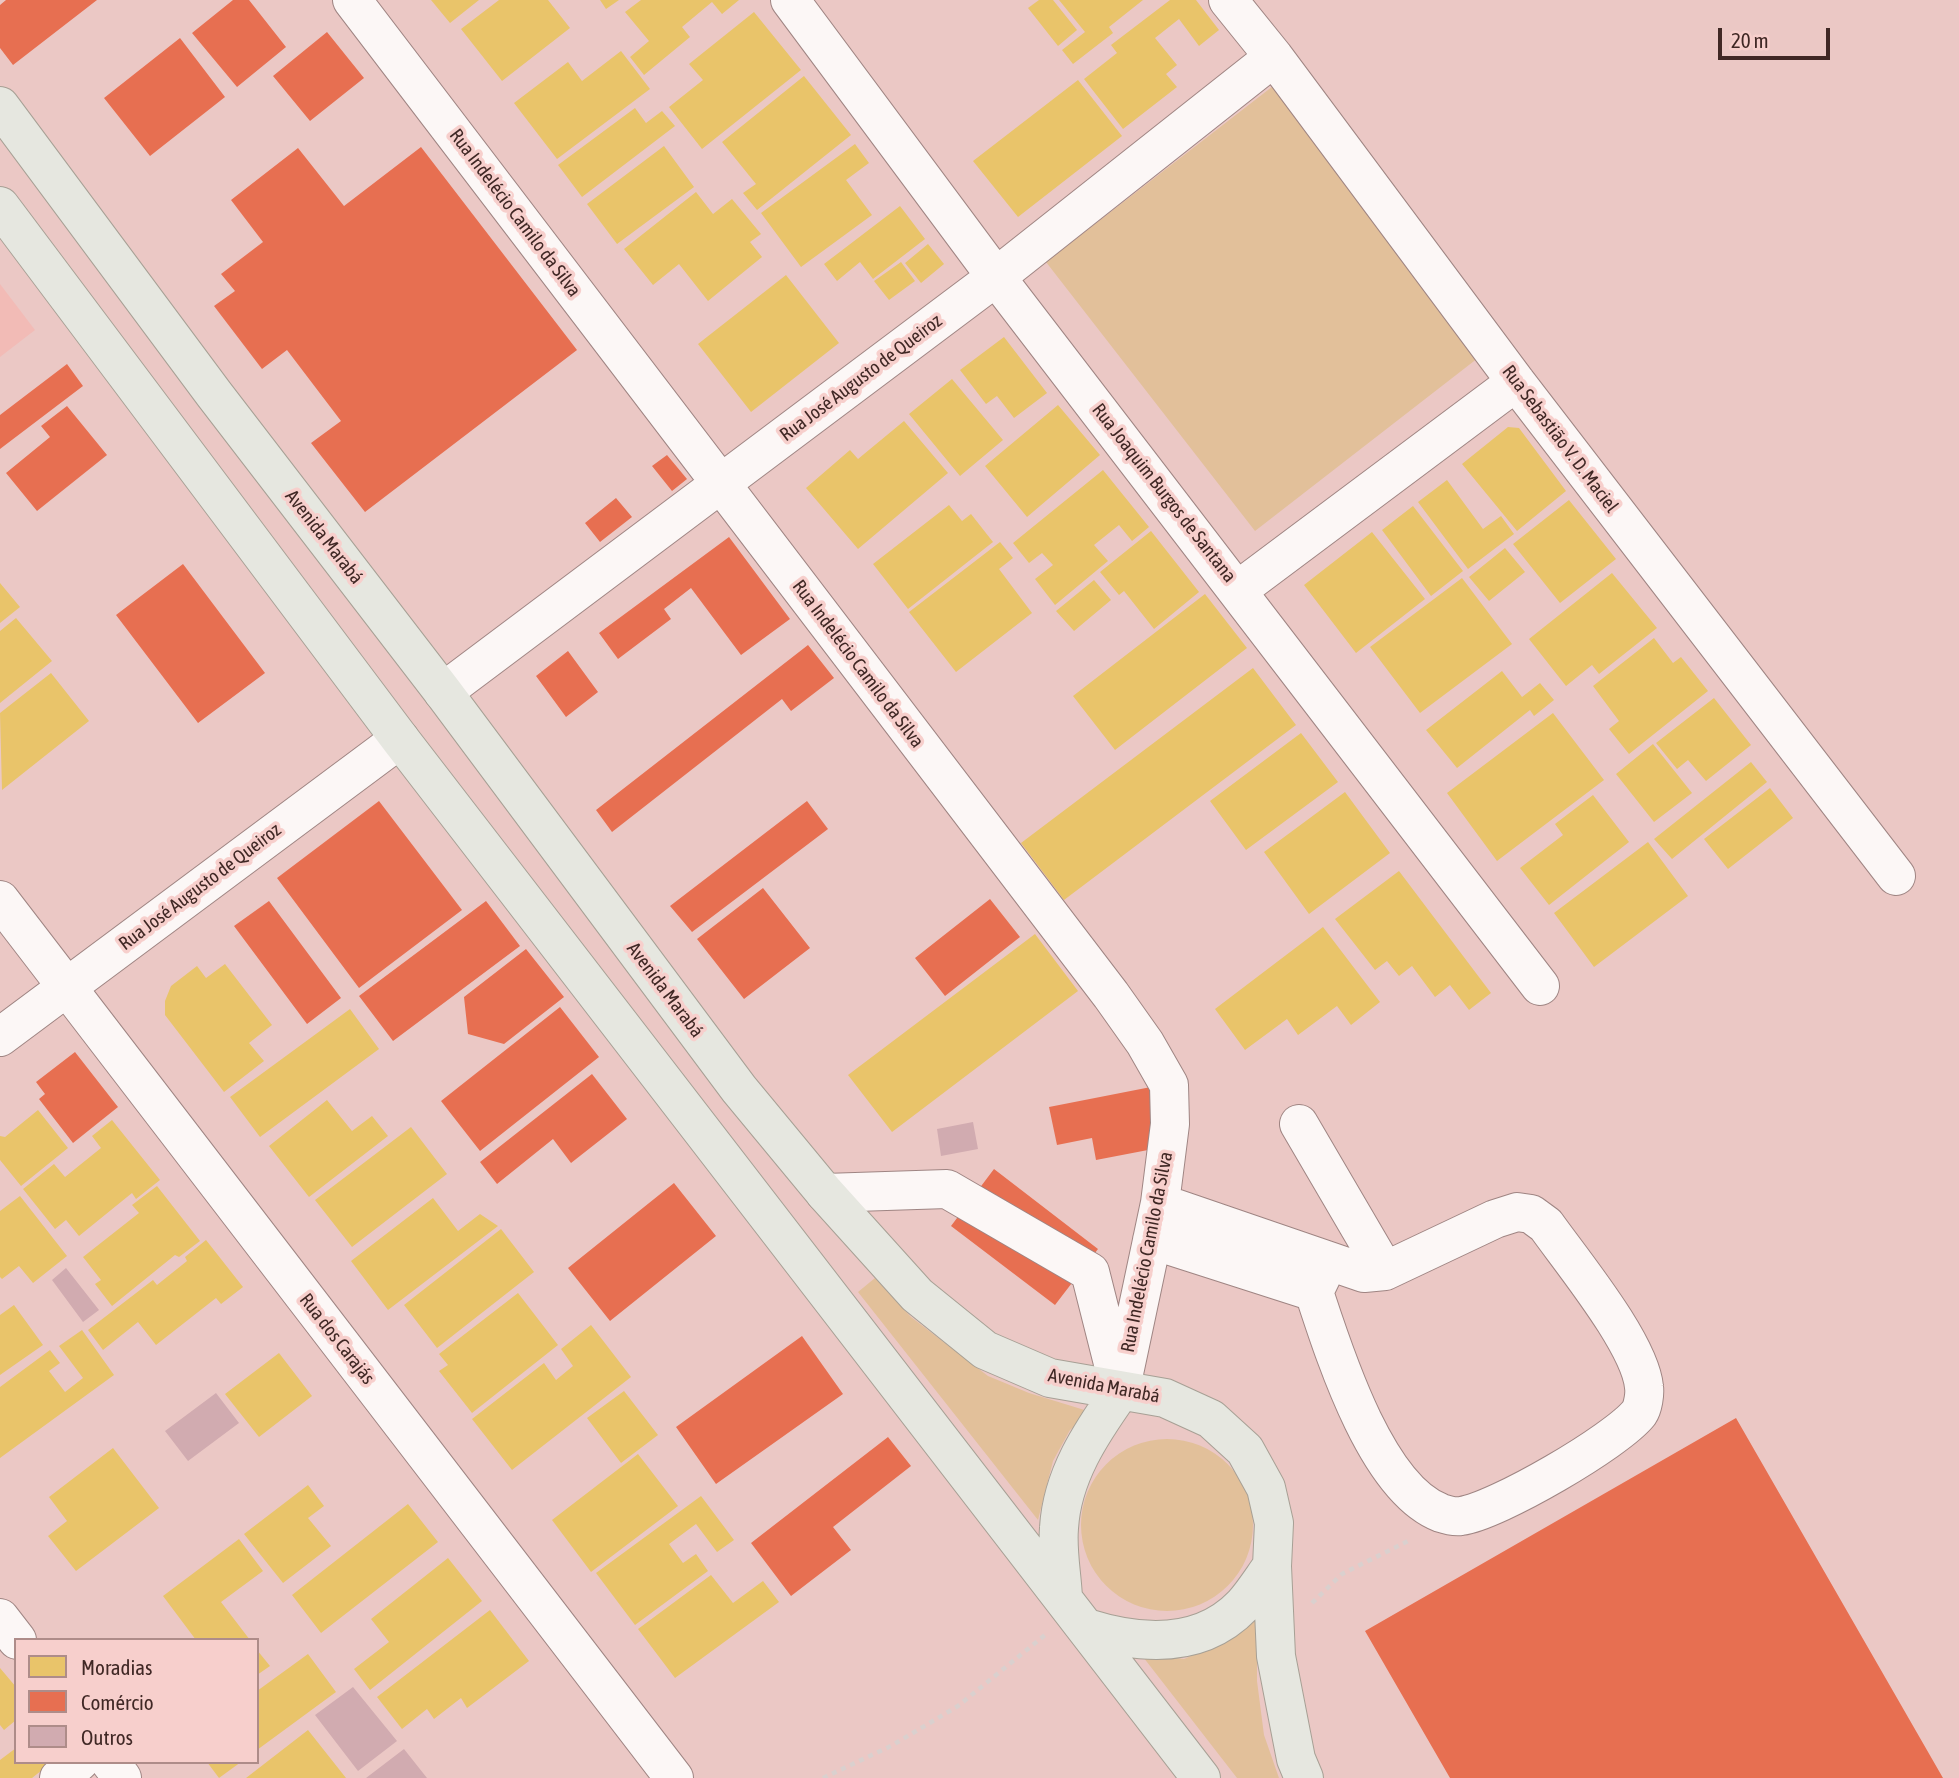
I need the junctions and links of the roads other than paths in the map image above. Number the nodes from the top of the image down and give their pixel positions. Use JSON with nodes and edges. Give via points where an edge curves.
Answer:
{"nodes":[{"id":1,"x":352,"y":0,"type":"edge"},
{"id":2,"x":790,"y":0,"type":"edge"},
{"id":3,"x":1228,"y":0,"type":"edge"},
{"id":4,"x":1274,"y":57,"type":"junction"},
{"id":5,"x":0,"y":106,"type":"edge"},
{"id":6,"x":0,"y":206,"type":"edge"},
{"id":7,"x":996,"y":277,"type":"junction"},
{"id":8,"x":1516,"y":382,"type":"junction"},
{"id":9,"x":720,"y":483,"type":"junction"},
{"id":10,"x":1238,"y":590,"type":"junction"},
{"id":11,"x":443,"y":692,"type":"junction"},
{"id":12,"x":400,"y":738,"type":"junction"},
{"id":13,"x":1896,"y":876,"type":"dead end"},
{"id":14,"x":0,"y":900,"type":"edge"},
{"id":15,"x":66,"y":986,"type":"junction"},
{"id":16,"x":1540,"y":986,"type":"dead end"},
{"id":17,"x":0,"y":1037,"type":"edge"},
{"id":18,"x":1299,"y":1124,"type":"dead end"},
{"id":19,"x":825,"y":1193,"type":"junction"},
{"id":20,"x":1160,"y":1203,"type":"junction"},
{"id":21,"x":1152,"y":1240,"type":"junction"},
{"id":22,"x":1385,"y":1271,"type":"junction"},
{"id":23,"x":1321,"y":1277,"type":"junction"},
{"id":24,"x":1120,"y":1392,"type":"junction"},
{"id":25,"x":1272,"y":1566,"type":"junction"},
{"id":26,"x":1074,"y":1612,"type":"junction"},
{"id":27,"x":0,"y":1618,"type":"edge"},
{"id":28,"x":15,"y":1638,"type":"edge"},
{"id":29,"x":76,"y":1764,"type":"edge"},
{"id":30,"x":59,"y":1778,"type":"edge"},
{"id":31,"x":674,"y":1778,"type":"edge"},
{"id":32,"x":1201,"y":1778,"type":"edge"},
{"id":33,"x":1304,"y":1778,"type":"edge"}],
"edges":[{"from":1,"to":9,"type":"street","name":"Rua Indelécio Camilo da Silva"},
{"from":2,"to":7,"type":"street","name":"Rua Joaquim Burgos de Santana"},
{"from":3,"to":4,"type":"street","name":"Rua Sebastião V. D. Maciel"},
{"from":4,"to":7,"type":"street","name":"Rua José Augusto de Queiroz"},
{"from":4,"to":8,"type":"street","name":"Rua Sebastião V. D. Maciel"},
{"from":5,"to":11,"type":"main road","name":"Avenida Marabá"},
{"from":6,"to":12,"type":"main road"},
{"from":7,"to":9,"type":"street","name":"Rua José Augusto de Queiroz"},
{"from":7,"to":10,"type":"street","name":"Rua Joaquim Burgos de Santana"},
{"from":8,"to":10,"type":"street"},
{"from":8,"to":13,"type":"street","name":"Rua Sebastião V. D. Maciel"},
{"from":9,"to":11,"type":"street","name":"Rua José Augusto de Queiroz"},
{"from":9,"to":20,"type":"street","name":"Rua Indelécio Camilo da Silva","via":[[1144,1042],[1169,1085],[1170,1124]]},
{"from":10,"to":16,"type":"street","name":"Rua Joaquim Burgos de Santana"},
{"from":11,"to":19,"type":"main road","name":"Avenida Marabá","via":[[738,1089]]},
{"from":12,"to":15,"type":"street","name":"Rua José Augusto de Queiroz"},
{"from":12,"to":26,"type":"main road"},
{"from":14,"to":15,"type":"street","name":"Rua dos Carajás"},
{"from":15,"to":17,"type":"street","name":"Rua José Augusto de Queiroz"},
{"from":15,"to":31,"type":"street","name":"Rua dos Carajás"},
{"from":18,"to":22,"type":"street"},
{"from":19,"to":24,"type":"main road","name":"Avenida Marabá","via":[[917,1295],[985,1350],[1050,1378]]},
{"from":19,"to":24,"type":"street","via":[[947,1189],[1090,1272]]},
{"from":20,"to":21,"type":"street","name":"Rua Indelécio Camilo da Silva"},
{"from":20,"to":23,"type":"street"},
{"from":21,"to":23,"type":"street"},
{"from":21,"to":24,"type":"street","name":"Rua Indelécio Camilo da Silva"},
{"from":22,"to":23,"type":"street"},
{"from":22,"to":23,"type":"street","via":[[1495,1219],[1517,1212],[1531,1214],[1546,1225],[1640,1365],[1645,1390],[1641,1411],[1622,1429],[1510,1499],[1458,1517],[1439,1513],[1400,1480],[1375,1444],[1340,1372]]},
{"from":24,"to":25,"type":"main road","name":"Avenida Marabá","via":[[1165,1398],[1188,1408],[1211,1419],[1245,1450],[1266,1488],[1272,1511]]},
{"from":24,"to":26,"type":"main road","via":[[1084,1445],[1062,1500],[1058,1531]]},
{"from":25,"to":26,"type":"main road","via":[[1243,1604],[1219,1625],[1186,1639],[1129,1639]]},
{"from":25,"to":33,"type":"main road","name":"Avenida Marabá","via":[[1276,1656],[1296,1759]]},
{"from":26,"to":32,"type":"main road"},
{"from":27,"to":28,"type":"street"},
{"from":29,"to":30,"type":"street"}]}
